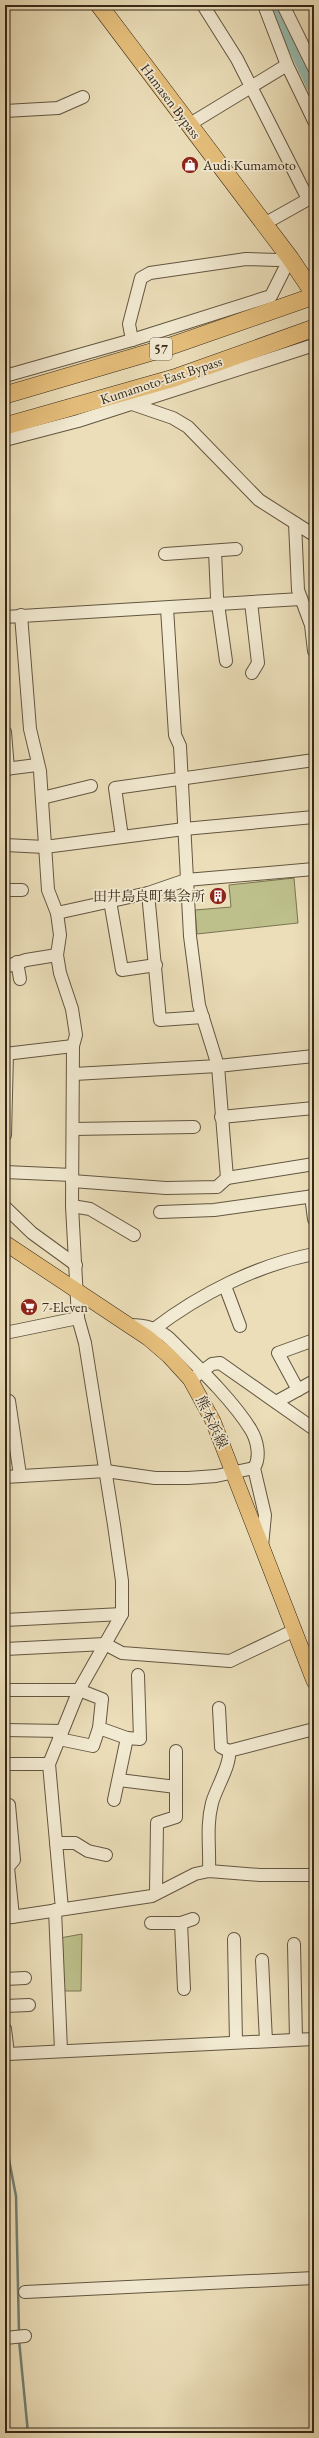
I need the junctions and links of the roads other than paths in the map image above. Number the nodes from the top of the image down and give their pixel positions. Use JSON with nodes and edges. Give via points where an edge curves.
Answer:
{"nodes":[{"id":1,"x":99,"y":5,"type":"edge"},
{"id":2,"x":203,"y":5,"type":"edge"},
{"id":3,"x":264,"y":5,"type":"edge"},
{"id":4,"x":283,"y":5,"type":"edge"},
{"id":5,"x":287,"y":65,"type":"junction"},
{"id":6,"x":314,"y":68,"type":"edge"},
{"id":7,"x":252,"y":86,"type":"junction"},
{"id":8,"x":83,"y":97,"type":"dead end"},
{"id":9,"x":5,"y":111,"type":"edge"},
{"id":10,"x":314,"y":121,"type":"edge"},
{"id":11,"x":190,"y":124,"type":"junction"},
{"id":12,"x":311,"y":197,"type":"edge"},
{"id":13,"x":264,"y":224,"type":"junction"},
{"id":14,"x":289,"y":257,"type":"junction"},
{"id":15,"x":314,"y":295,"type":"edge"},
{"id":16,"x":314,"y":328,"type":"edge"},
{"id":17,"x":132,"y":340,"type":"junction"},
{"id":18,"x":314,"y":345,"type":"edge"},
{"id":19,"x":5,"y":376,"type":"edge"},
{"id":20,"x":5,"y":395,"type":"edge"},
{"id":21,"x":132,"y":404,"type":"junction"},
{"id":22,"x":5,"y":426,"type":"edge"},
{"id":23,"x":5,"y":440,"type":"edge"},
{"id":24,"x":295,"y":523,"type":"junction"},
{"id":25,"x":314,"y":535,"type":"edge"},
{"id":26,"x":236,"y":549,"type":"dead end"},
{"id":27,"x":215,"y":551,"type":"junction"},
{"id":28,"x":164,"y":554,"type":"dead end"},
{"id":29,"x":301,"y":599,"type":"junction"},
{"id":30,"x":251,"y":602,"type":"junction"},
{"id":31,"x":219,"y":604,"type":"junction"},
{"id":32,"x":168,"y":608,"type":"junction"},
{"id":33,"x":21,"y":615,"type":"junction"},
{"id":34,"x":5,"y":616,"type":"edge"},
{"id":35,"x":314,"y":650,"type":"edge"},
{"id":36,"x":226,"y":661,"type":"dead end"},
{"id":37,"x":252,"y":673,"type":"dead end"},
{"id":38,"x":5,"y":732,"type":"edge"},
{"id":39,"x":6,"y":747,"type":"edge"},
{"id":40,"x":314,"y":760,"type":"edge"},
{"id":41,"x":37,"y":765,"type":"junction"},
{"id":42,"x":6,"y":769,"type":"edge"},
{"id":43,"x":181,"y":777,"type":"junction"},
{"id":44,"x":91,"y":786,"type":"dead end"},
{"id":45,"x":42,"y":798,"type":"junction"},
{"id":46,"x":314,"y":818,"type":"edge"},
{"id":47,"x":184,"y":829,"type":"junction"},
{"id":48,"x":122,"y":837,"type":"junction"},
{"id":49,"x":5,"y":845,"type":"edge"},
{"id":50,"x":45,"y":847,"type":"junction"},
{"id":51,"x":314,"y":869,"type":"edge"},
{"id":52,"x":186,"y":880,"type":"junction"},
{"id":53,"x":5,"y":890,"type":"edge"},
{"id":54,"x":22,"y":890,"type":"dead end"},
{"id":55,"x":148,"y":893,"type":"junction"},
{"id":56,"x":110,"y":902,"type":"junction"},
{"id":57,"x":56,"y":913,"type":"junction"},
{"id":58,"x":57,"y":955,"type":"junction"},
{"id":59,"x":17,"y":962,"type":"junction"},
{"id":60,"x":156,"y":965,"type":"junction"},
{"id":61,"x":5,"y":967,"type":"edge"},
{"id":62,"x":20,"y":979,"type":"dead end"},
{"id":63,"x":203,"y":1016,"type":"junction"},
{"id":64,"x":73,"y":1046,"type":"junction"},
{"id":65,"x":6,"y":1054,"type":"edge"},
{"id":66,"x":314,"y":1056,"type":"edge"},
{"id":67,"x":218,"y":1066,"type":"junction"},
{"id":68,"x":74,"y":1074,"type":"junction"},
{"id":69,"x":314,"y":1108,"type":"edge"},
{"id":70,"x":221,"y":1117,"type":"junction"},
{"id":71,"x":194,"y":1127,"type":"dead end"},
{"id":72,"x":73,"y":1129,"type":"junction"},
{"id":73,"x":5,"y":1135,"type":"edge"},
{"id":74,"x":314,"y":1164,"type":"edge"},
{"id":75,"x":5,"y":1172,"type":"edge"},
{"id":76,"x":72,"y":1178,"type":"junction"},
{"id":77,"x":228,"y":1178,"type":"junction"},
{"id":78,"x":313,"y":1196,"type":"edge"},
{"id":79,"x":72,"y":1206,"type":"junction"},
{"id":80,"x":5,"y":1207,"type":"edge"},
{"id":81,"x":160,"y":1212,"type":"dead end"},
{"id":82,"x":314,"y":1219,"type":"edge"},
{"id":83,"x":134,"y":1235,"type":"dead end"},
{"id":84,"x":5,"y":1243,"type":"edge"},
{"id":85,"x":314,"y":1254,"type":"edge"},
{"id":86,"x":76,"y":1265,"type":"junction"},
{"id":87,"x":225,"y":1286,"type":"junction"},
{"id":88,"x":78,"y":1292,"type":"junction"},
{"id":89,"x":78,"y":1318,"type":"junction"},
{"id":90,"x":129,"y":1325,"type":"junction"},
{"id":91,"x":240,"y":1326,"type":"dead end"},
{"id":92,"x":154,"y":1329,"type":"junction"},
{"id":93,"x":5,"y":1334,"type":"edge"},
{"id":94,"x":314,"y":1340,"type":"edge"},
{"id":95,"x":196,"y":1375,"type":"junction"},
{"id":96,"x":314,"y":1381,"type":"edge"},
{"id":97,"x":298,"y":1390,"type":"junction"},
{"id":98,"x":9,"y":1400,"type":"dead end"},
{"id":99,"x":276,"y":1402,"type":"junction"},
{"id":100,"x":314,"y":1428,"type":"edge"},
{"id":101,"x":254,"y":1468,"type":"junction"},
{"id":102,"x":106,"y":1471,"type":"junction"},
{"id":103,"x":233,"y":1473,"type":"junction"},
{"id":104,"x":20,"y":1475,"type":"junction"},
{"id":105,"x":5,"y":1478,"type":"edge"},
{"id":106,"x":262,"y":1546,"type":"junction"},
{"id":107,"x":122,"y":1614,"type":"junction"},
{"id":108,"x":5,"y":1620,"type":"edge"},
{"id":109,"x":295,"y":1630,"type":"junction"},
{"id":110,"x":105,"y":1644,"type":"junction"},
{"id":111,"x":5,"y":1649,"type":"edge"},
{"id":112,"x":138,"y":1675,"type":"dead end"},
{"id":113,"x":314,"y":1680,"type":"edge"},
{"id":114,"x":5,"y":1690,"type":"edge"},
{"id":115,"x":79,"y":1690,"type":"junction"},
{"id":116,"x":219,"y":1708,"type":"dead end"},
{"id":117,"x":99,"y":1728,"type":"junction"},
{"id":118,"x":314,"y":1729,"type":"edge"},
{"id":119,"x":5,"y":1730,"type":"edge"},
{"id":120,"x":60,"y":1735,"type":"junction"},
{"id":121,"x":127,"y":1738,"type":"junction"},
{"id":122,"x":176,"y":1751,"type":"dead end"},
{"id":123,"x":229,"y":1751,"type":"junction"},
{"id":124,"x":5,"y":1764,"type":"edge"},
{"id":125,"x":49,"y":1764,"type":"junction"},
{"id":126,"x":119,"y":1780,"type":"junction"},
{"id":127,"x":176,"y":1786,"type":"junction"},
{"id":128,"x":114,"y":1800,"type":"dead end"},
{"id":129,"x":9,"y":1805,"type":"dead end"},
{"id":130,"x":56,"y":1843,"type":"junction"},
{"id":131,"x":106,"y":1855,"type":"dead end"},
{"id":132,"x":209,"y":1871,"type":"junction"},
{"id":133,"x":314,"y":1875,"type":"edge"},
{"id":134,"x":156,"y":1893,"type":"junction"},
{"id":135,"x":58,"y":1910,"type":"junction"},
{"id":136,"x":9,"y":1918,"type":"edge"},
{"id":137,"x":193,"y":1919,"type":"dead end"},
{"id":138,"x":151,"y":1923,"type":"dead end"},
{"id":139,"x":181,"y":1923,"type":"junction"},
{"id":140,"x":234,"y":1939,"type":"dead end"},
{"id":141,"x":294,"y":1944,"type":"dead end"},
{"id":142,"x":262,"y":1960,"type":"dead end"},
{"id":143,"x":25,"y":1978,"type":"dead end"},
{"id":144,"x":5,"y":1979,"type":"edge"},
{"id":145,"x":184,"y":1989,"type":"dead end"},
{"id":146,"x":29,"y":2005,"type":"dead end"},
{"id":147,"x":5,"y":2006,"type":"edge"},
{"id":148,"x":5,"y":2029,"type":"edge"},
{"id":149,"x":314,"y":2039,"type":"edge"},
{"id":150,"x":296,"y":2040,"type":"junction"},
{"id":151,"x":266,"y":2041,"type":"junction"},
{"id":152,"x":236,"y":2042,"type":"junction"},
{"id":153,"x":61,"y":2050,"type":"junction"},
{"id":154,"x":314,"y":2278,"type":"edge"},
{"id":155,"x":25,"y":2292,"type":"dead end"},
{"id":156,"x":25,"y":2336,"type":"dead end"},
{"id":157,"x":5,"y":2338,"type":"edge"}],
"edges":[{"from":1,"to":11,"type":"highway","name":"Hamasen Bypass"},
{"from":2,"to":7,"type":"street"},
{"from":3,"to":5,"type":"street"},
{"from":4,"to":6,"type":"street"},
{"from":5,"to":7,"type":"street"},
{"from":5,"to":10,"type":"street"},
{"from":7,"to":11,"type":"street"},
{"from":7,"to":12,"type":"street"},
{"from":8,"to":9,"type":"street","via":[[58,108]]},
{"from":11,"to":13,"type":"highway","name":"Hamasen Bypass"},
{"from":12,"to":13,"type":"street"},
{"from":13,"to":14,"type":"highway","name":"Hamasen Bypass"},
{"from":14,"to":15,"type":"highway","name":"Hamasen Bypass"},
{"from":14,"to":17,"type":"street","via":[[271,296]]},
{"from":14,"to":17,"type":"street","via":[[278,260],[246,259],[150,274],[141,278],[129,324]]},
{"from":15,"to":20,"type":"highway","name":"Kumamoto-East Bypass","number":"57","via":[[164,348]]},
{"from":16,"to":22,"type":"highway","name":"Kumamoto-East Bypass","number":"57","via":[[174,378]]},
{"from":17,"to":19,"type":"street"},
{"from":18,"to":21,"type":"street"},
{"from":21,"to":23,"type":"street"},
{"from":21,"to":24,"type":"street","via":[[173,418],[188,427],[259,500]]},
{"from":24,"to":25,"type":"street"},
{"from":24,"to":29,"type":"street","via":[[298,590]]},
{"from":26,"to":27,"type":"street"},
{"from":27,"to":28,"type":"street"},
{"from":27,"to":31,"type":"street"},
{"from":29,"to":30,"type":"street"},
{"from":29,"to":35,"type":"street","via":[[311,625]]},
{"from":30,"to":31,"type":"street"},
{"from":30,"to":37,"type":"street","via":[[258,663]]},
{"from":31,"to":32,"type":"street"},
{"from":31,"to":36,"type":"street"},
{"from":32,"to":33,"type":"street"},
{"from":32,"to":43,"type":"street","via":[[175,735],[180,746]]},
{"from":33,"to":34,"type":"street"},
{"from":33,"to":41,"type":"street","via":[[30,729]]},
{"from":38,"to":39,"type":"street"},
{"from":39,"to":42,"type":"street"},
{"from":40,"to":43,"type":"street"},
{"from":41,"to":42,"type":"street"},
{"from":41,"to":45,"type":"street"},
{"from":43,"to":47,"type":"street"},
{"from":43,"to":48,"type":"street","via":[[115,788]]},
{"from":44,"to":45,"type":"street"},
{"from":45,"to":50,"type":"street"},
{"from":46,"to":47,"type":"street"},
{"from":47,"to":48,"type":"street"},
{"from":47,"to":52,"type":"street"},
{"from":48,"to":50,"type":"street"},
{"from":49,"to":50,"type":"street"},
{"from":50,"to":57,"type":"street","via":[[48,890]]},
{"from":51,"to":52,"type":"street"},
{"from":52,"to":55,"type":"street"},
{"from":52,"to":63,"type":"street","via":[[190,936],[199,1005]]},
{"from":53,"to":54,"type":"street"},
{"from":55,"to":56,"type":"street"},
{"from":55,"to":60,"type":"street"},
{"from":56,"to":57,"type":"street"},
{"from":56,"to":60,"type":"street","via":[[122,970]]},
{"from":57,"to":58,"type":"street","via":[[60,935]]},
{"from":58,"to":59,"type":"street"},
{"from":58,"to":64,"type":"street","via":[[72,1009],[76,1035]]},
{"from":59,"to":61,"type":"street"},
{"from":59,"to":62,"type":"street"},
{"from":60,"to":63,"type":"street","via":[[160,1020]]},
{"from":63,"to":67,"type":"street"},
{"from":64,"to":65,"type":"street"},
{"from":64,"to":68,"type":"street"},
{"from":65,"to":73,"type":"street"},
{"from":66,"to":67,"type":"street"},
{"from":67,"to":68,"type":"street"},
{"from":67,"to":70,"type":"street"},
{"from":68,"to":72,"type":"street"},
{"from":69,"to":70,"type":"street"},
{"from":70,"to":77,"type":"street"},
{"from":71,"to":72,"type":"street"},
{"from":72,"to":76,"type":"street"},
{"from":74,"to":77,"type":"street"},
{"from":75,"to":76,"type":"street"},
{"from":76,"to":77,"type":"street","via":[[166,1188],[217,1187]]},
{"from":76,"to":79,"type":"street"},
{"from":78,"to":81,"type":"street","via":[[214,1210]]},
{"from":78,"to":82,"type":"street"},
{"from":79,"to":83,"type":"street","via":[[90,1209]]},
{"from":79,"to":86,"type":"street"},
{"from":80,"to":86,"type":"street","via":[[32,1233]]},
{"from":84,"to":88,"type":"main road","name":"熊本浜線"},
{"from":85,"to":87,"type":"street","via":[[297,1257]]},
{"from":86,"to":88,"type":"street"},
{"from":87,"to":91,"type":"street"},
{"from":87,"to":92,"type":"street","via":[[184,1308]]},
{"from":88,"to":89,"type":"street"},
{"from":88,"to":90,"type":"main road","name":"熊本浜線"},
{"from":89,"to":93,"type":"street"},
{"from":89,"to":102,"type":"street","via":[[85,1343]]},
{"from":90,"to":92,"type":"street","via":[[142,1325]]},
{"from":90,"to":95,"type":"main road","name":"熊本浜線"},
{"from":92,"to":95,"type":"street","via":[[170,1339]]},
{"from":94,"to":97,"type":"street","via":[[278,1353]]},
{"from":95,"to":99,"type":"street","via":[[212,1364],[220,1363]]},
{"from":95,"to":101,"type":"street","via":[[251,1430],[257,1451],[257,1463]]},
{"from":95,"to":103,"type":"main road","name":"熊本浜線"},
{"from":96,"to":97,"type":"street"},
{"from":97,"to":99,"type":"street"},
{"from":98,"to":104,"type":"street"},
{"from":99,"to":100,"type":"street"},
{"from":101,"to":103,"type":"street"},
{"from":101,"to":106,"type":"street","via":[[265,1515]]},
{"from":102,"to":103,"type":"street","via":[[155,1478],[188,1478]]},
{"from":102,"to":104,"type":"street"},
{"from":102,"to":107,"type":"street","via":[[122,1581]]},
{"from":103,"to":106,"type":"main road","name":"熊本浜線"},
{"from":104,"to":105,"type":"street"},
{"from":106,"to":109,"type":"main road","name":"熊本浜線"},
{"from":107,"to":108,"type":"street"},
{"from":107,"to":110,"type":"street"},
{"from":109,"to":110,"type":"street","via":[[230,1661],[122,1653]]},
{"from":109,"to":113,"type":"main road","name":"熊本浜線"},
{"from":110,"to":111,"type":"street"},
{"from":110,"to":115,"type":"street"},
{"from":112,"to":121,"type":"street","via":[[140,1739]]},
{"from":114,"to":115,"type":"street"},
{"from":115,"to":117,"type":"street","via":[[102,1699]]},
{"from":115,"to":120,"type":"street"},
{"from":116,"to":123,"type":"street","via":[[221,1747]]},
{"from":117,"to":120,"type":"street","via":[[94,1746]]},
{"from":117,"to":121,"type":"street"},
{"from":118,"to":123,"type":"street"},
{"from":119,"to":120,"type":"street"},
{"from":120,"to":125,"type":"street"},
{"from":121,"to":126,"type":"street"},
{"from":122,"to":127,"type":"street"},
{"from":123,"to":132,"type":"street","via":[[212,1803],[208,1832]]},
{"from":124,"to":125,"type":"street"},
{"from":125,"to":130,"type":"street"},
{"from":126,"to":127,"type":"street"},
{"from":126,"to":128,"type":"street"},
{"from":127,"to":134,"type":"street","via":[[176,1817],[156,1824]]},
{"from":129,"to":136,"type":"street","via":[[14,1860],[8,1867]]},
{"from":130,"to":131,"type":"street","via":[[75,1843],[88,1851]]},
{"from":130,"to":135,"type":"street"},
{"from":132,"to":133,"type":"street","via":[[260,1875]]},
{"from":132,"to":134,"type":"street","via":[[195,1874]]},
{"from":134,"to":135,"type":"street"},
{"from":135,"to":136,"type":"street"},
{"from":135,"to":153,"type":"street"},
{"from":137,"to":139,"type":"street"},
{"from":138,"to":139,"type":"street"},
{"from":139,"to":145,"type":"street"},
{"from":140,"to":152,"type":"street"},
{"from":141,"to":150,"type":"street"},
{"from":142,"to":151,"type":"street"},
{"from":143,"to":144,"type":"street"},
{"from":146,"to":147,"type":"street"},
{"from":148,"to":153,"type":"street","via":[[8,2054]]},
{"from":149,"to":150,"type":"street"},
{"from":150,"to":151,"type":"street"},
{"from":151,"to":152,"type":"street"},
{"from":152,"to":153,"type":"street"},
{"from":154,"to":155,"type":"street"},
{"from":156,"to":157,"type":"street"}]}
